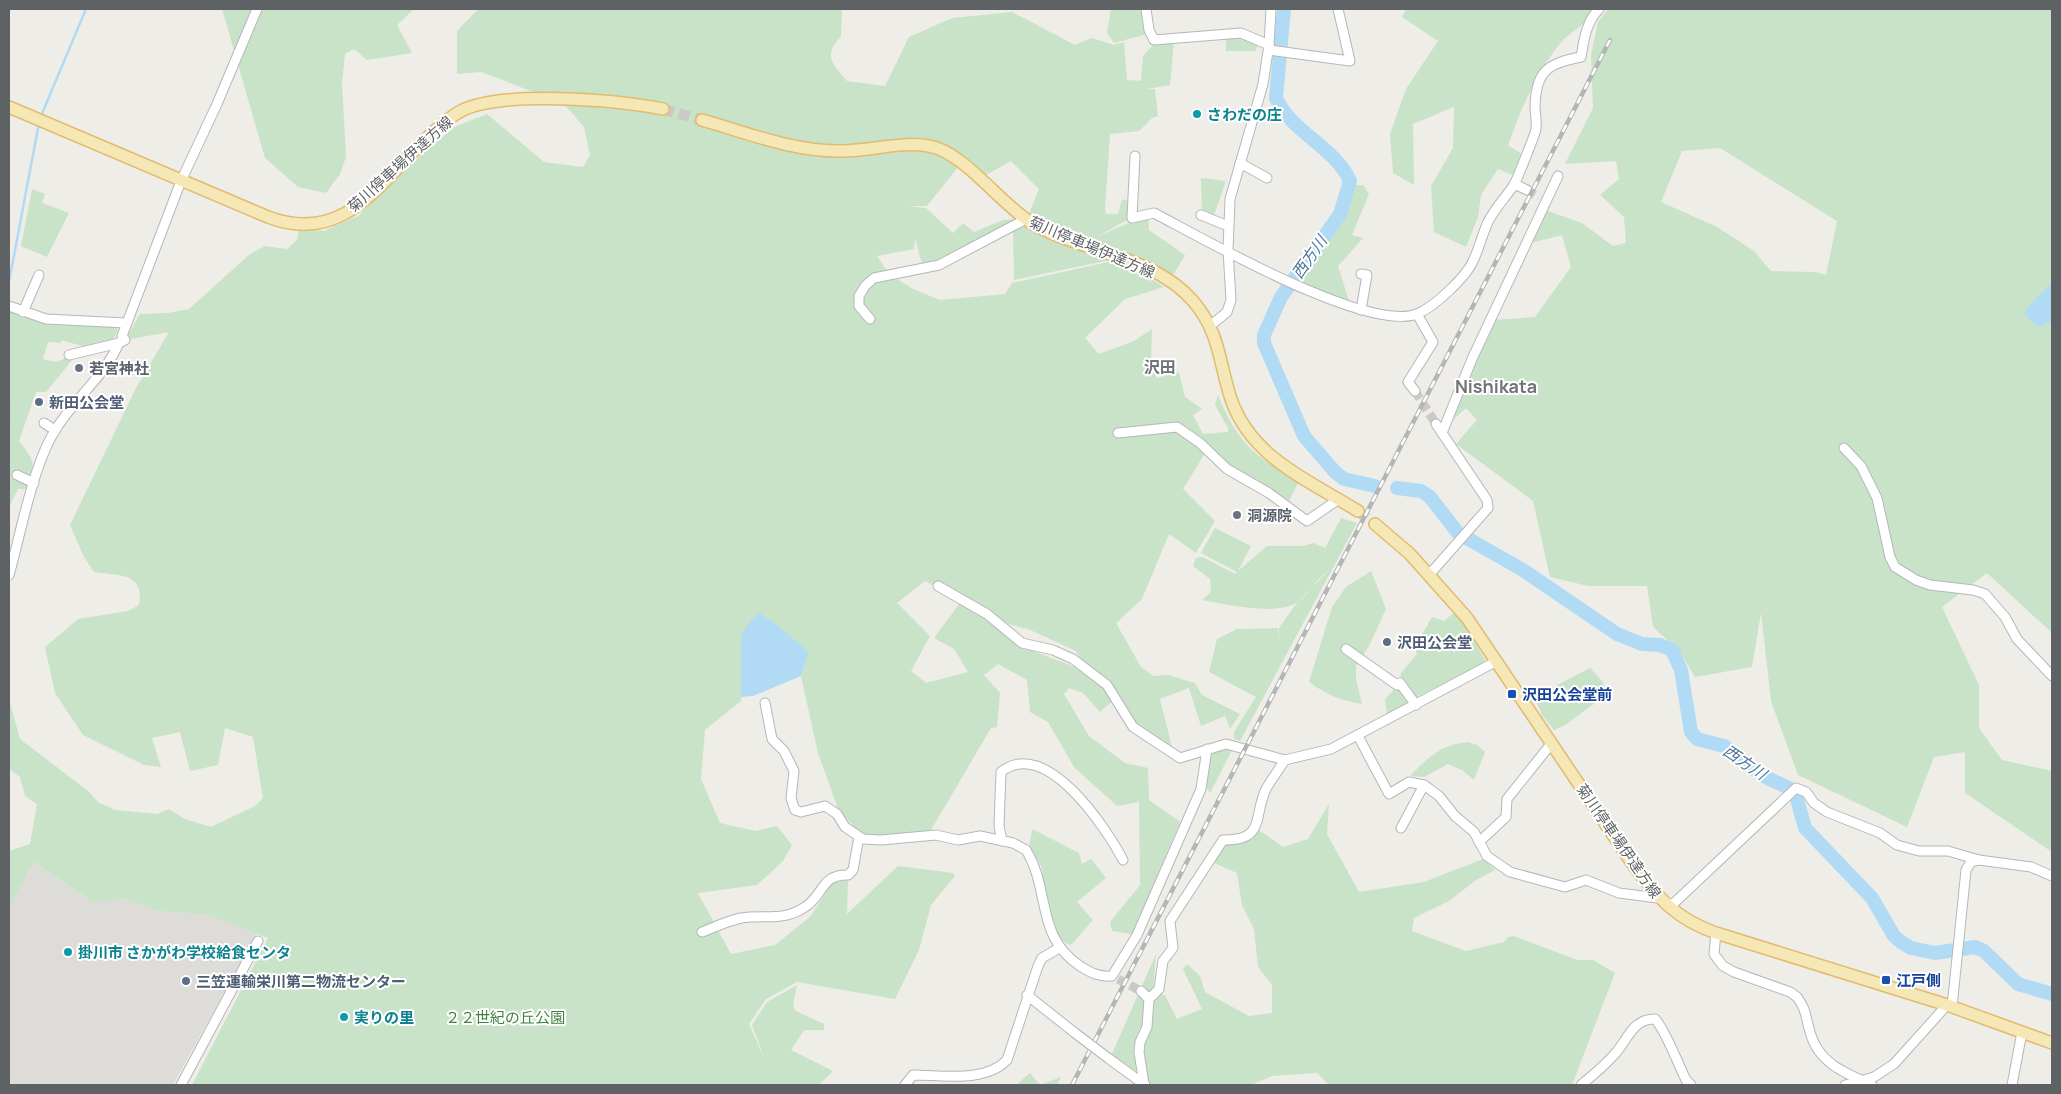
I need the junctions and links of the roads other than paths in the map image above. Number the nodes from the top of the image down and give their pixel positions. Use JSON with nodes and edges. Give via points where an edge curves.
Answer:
{"nodes":[{"id":1,"x":257,"y":9,"type":"edge"},
{"id":2,"x":1146,"y":9,"type":"edge"},
{"id":3,"x":1271,"y":9,"type":"edge"},
{"id":4,"x":1338,"y":9,"type":"edge"},
{"id":5,"x":1599,"y":9,"type":"edge"},
{"id":6,"x":1269,"y":47,"type":"junction"},
{"id":7,"x":9,"y":107,"type":"edge"},
{"id":8,"x":664,"y":109,"type":"tunnel mouth"},
{"id":9,"x":702,"y":120,"type":"tunnel mouth"},
{"id":10,"x":1136,"y":156,"type":"dead end"},
{"id":11,"x":1240,"y":163,"type":"junction"},
{"id":12,"x":1558,"y":176,"type":"dead end"},
{"id":13,"x":1267,"y":178,"type":"dead end"},
{"id":14,"x":181,"y":181,"type":"junction"},
{"id":15,"x":1514,"y":184,"type":"junction"},
{"id":16,"x":1527,"y":190,"type":"tunnel mouth"},
{"id":17,"x":1201,"y":215,"type":"dead end"},
{"id":18,"x":1026,"y":219,"type":"junction"},
{"id":19,"x":1228,"y":226,"type":"junction"},
{"id":20,"x":1228,"y":250,"type":"junction"},
{"id":21,"x":1360,"y":274,"type":"dead end"},
{"id":22,"x":39,"y":275,"type":"dead end"},
{"id":23,"x":15,"y":309,"type":"edge"},
{"id":24,"x":1361,"y":310,"type":"junction"},
{"id":25,"x":1417,"y":314,"type":"junction"},
{"id":26,"x":870,"y":319,"type":"dead end"},
{"id":27,"x":126,"y":323,"type":"junction"},
{"id":28,"x":1210,"y":326,"type":"junction"},
{"id":29,"x":119,"y":343,"type":"junction"},
{"id":30,"x":69,"y":355,"type":"dead end"},
{"id":31,"x":1415,"y":391,"type":"tunnel mouth"},
{"id":32,"x":44,"y":423,"type":"dead end"},
{"id":33,"x":1436,"y":424,"type":"tunnel mouth"},
{"id":34,"x":55,"y":430,"type":"junction"},
{"id":35,"x":1118,"y":433,"type":"dead end"},
{"id":36,"x":1442,"y":433,"type":"junction"},
{"id":37,"x":1844,"y":448,"type":"dead end"},
{"id":38,"x":17,"y":475,"type":"dead end"},
{"id":39,"x":34,"y":484,"type":"junction"},
{"id":40,"x":1339,"y":499,"type":"junction"},
{"id":41,"x":1358,"y":511,"type":"tunnel mouth"},
{"id":42,"x":1375,"y":524,"type":"tunnel mouth"},
{"id":43,"x":9,"y":575,"type":"edge"},
{"id":44,"x":1429,"y":575,"type":"junction"},
{"id":45,"x":938,"y":586,"type":"dead end"},
{"id":46,"x":1346,"y":649,"type":"dead end"},
{"id":47,"x":1497,"y":662,"type":"junction"},
{"id":48,"x":1390,"y":672,"type":"dead end"},
{"id":49,"x":2052,"y":676,"type":"edge"},
{"id":50,"x":1395,"y":684,"type":"junction"},
{"id":51,"x":765,"y":703,"type":"dead end"},
{"id":52,"x":1416,"y":705,"type":"junction"},
{"id":53,"x":1358,"y":736,"type":"junction"},
{"id":54,"x":1551,"y":744,"type":"junction"},
{"id":55,"x":1207,"y":749,"type":"junction"},
{"id":56,"x":1285,"y":760,"type":"junction"},
{"id":57,"x":1424,"y":785,"type":"junction"},
{"id":58,"x":1401,"y":828,"type":"dead end"},
{"id":59,"x":859,"y":837,"type":"junction"},
{"id":60,"x":1002,"y":841,"type":"junction"},
{"id":61,"x":1479,"y":842,"type":"junction"},
{"id":62,"x":1123,"y":860,"type":"dead end"},
{"id":63,"x":1979,"y":860,"type":"junction"},
{"id":64,"x":2052,"y":876,"type":"edge"},
{"id":65,"x":1658,"y":898,"type":"junction"},
{"id":66,"x":702,"y":932,"type":"dead end"},
{"id":67,"x":1716,"y":933,"type":"junction"},
{"id":68,"x":258,"y":941,"type":"dead end"},
{"id":69,"x":1059,"y":948,"type":"junction"},
{"id":70,"x":1141,"y":991,"type":"tunnel mouth"},
{"id":71,"x":1027,"y":995,"type":"junction"},
{"id":72,"x":1149,"y":998,"type":"junction"},
{"id":73,"x":1949,"y":1006,"type":"junction"},
{"id":74,"x":2022,"y":1032,"type":"junction"},
{"id":75,"x":2052,"y":1043,"type":"edge"},
{"id":76,"x":973,"y":1074,"type":"junction"},
{"id":77,"x":1867,"y":1083,"type":"edge"},
{"id":78,"x":1687,"y":1084,"type":"edge"},
{"id":79,"x":181,"y":1085,"type":"edge"},
{"id":80,"x":905,"y":1085,"type":"edge"},
{"id":81,"x":973,"y":1085,"type":"edge"},
{"id":82,"x":1145,"y":1085,"type":"edge"},
{"id":83,"x":1581,"y":1085,"type":"edge"},
{"id":84,"x":1845,"y":1085,"type":"edge"},
{"id":85,"x":2012,"y":1085,"type":"edge"}],
"edges":[{"from":1,"to":14,"type":"street","via":[[221,97]]},
{"from":2,"to":6,"type":"street","via":[[1154,40],[1241,33]]},
{"from":3,"to":6,"type":"street"},
{"from":4,"to":6,"type":"street","via":[[1350,61]]},
{"from":5,"to":15,"type":"street","via":[[1585,33],[1581,58],[1556,62],[1546,70],[1539,84],[1535,104],[1536,129]]},
{"from":6,"to":11,"type":"street","via":[[1263,84]]},
{"from":7,"to":14,"type":"main road","name":"菊川停車場伊達方線"},
{"from":8,"to":14,"type":"main road","name":"菊川停車場伊達方線","via":[[636,104],[542,100],[496,101],[473,106],[435,130],[349,213],[326,222],[301,224],[277,221]]},
{"from":9,"to":18,"type":"main road","name":"菊川停車場伊達方線","via":[[806,150],[843,152],[930,146],[963,164]]},
{"from":10,"to":20,"type":"street","via":[[1132,218],[1154,213]]},
{"from":11,"to":13,"type":"street"},
{"from":11,"to":19,"type":"street","via":[[1230,199]]},
{"from":12,"to":36,"type":"street","via":[[1542,199]]},
{"from":14,"to":27,"type":"street"},
{"from":15,"to":16,"type":"street"},
{"from":15,"to":25,"type":"street","via":[[1494,210],[1467,271],[1440,300]]},
{"from":17,"to":19,"type":"street"},
{"from":18,"to":26,"type":"street","via":[[939,265],[874,278],[860,296],[859,306]]},
{"from":18,"to":28,"type":"main road","name":"菊川停車場伊達方線","via":[[1153,271],[1192,300]]},
{"from":19,"to":20,"type":"street"},
{"from":20,"to":24,"type":"street","via":[[1299,287]]},
{"from":20,"to":28,"type":"street","via":[[1231,300],[1226,312]]},
{"from":21,"to":24,"type":"street","via":[[1367,275]]},
{"from":22,"to":23,"type":"street"},
{"from":23,"to":27,"type":"street","via":[[46,319]]},
{"from":24,"to":25,"type":"street","via":[[1382,316]]},
{"from":25,"to":31,"type":"street","via":[[1433,342],[1408,382]]},
{"from":27,"to":29,"type":"street","via":[[122,336],[126,340]]},
{"from":28,"to":40,"type":"main road","name":"菊川停車場伊達方線","via":[[1221,355],[1231,400],[1244,426],[1260,447],[1278,462]]},
{"from":29,"to":30,"type":"street"},
{"from":29,"to":34,"type":"street","via":[[111,361]]},
{"from":32,"to":34,"type":"street"},
{"from":33,"to":36,"type":"street"},
{"from":34,"to":39,"type":"street","via":[[41,459]]},
{"from":35,"to":40,"type":"street","via":[[1177,427],[1200,443],[1227,469],[1307,521]]},
{"from":36,"to":44,"type":"street","via":[[1487,500],[1488,508]]},
{"from":37,"to":49,"type":"street","via":[[1861,466],[1877,498],[1895,567],[1930,585],[1985,594],[2005,617],[2017,639]]},
{"from":38,"to":39,"type":"street"},
{"from":39,"to":43,"type":"street"},
{"from":40,"to":41,"type":"main road","name":"菊川停車場伊達方線"},
{"from":42,"to":44,"type":"main road","name":"菊川停車場伊達方線"},
{"from":44,"to":47,"type":"main road","name":"菊川停車場伊達方線","via":[[1467,618]]},
{"from":45,"to":55,"type":"street","via":[[987,614],[1022,643],[1053,650],[1073,659],[1107,685],[1133,727],[1180,758]]},
{"from":46,"to":50,"type":"street"},
{"from":47,"to":52,"type":"street"},
{"from":47,"to":54,"type":"main road","name":"菊川停車場伊達方線"},
{"from":48,"to":50,"type":"street"},
{"from":50,"to":52,"type":"street"},
{"from":51,"to":59,"type":"street","via":[[772,738],[784,751],[794,771],[791,798],[795,810],[801,812],[825,806]]},
{"from":52,"to":53,"type":"street"},
{"from":53,"to":56,"type":"street","via":[[1331,749]]},
{"from":53,"to":57,"type":"street","via":[[1389,794],[1409,782]]},
{"from":54,"to":61,"type":"street","via":[[1507,800],[1506,817]]},
{"from":54,"to":65,"type":"main road","name":"菊川停車場伊達方線"},
{"from":55,"to":56,"type":"street","via":[[1226,744]]},
{"from":55,"to":69,"type":"street","via":[[1201,789],[1115,978],[1091,973]]},
{"from":56,"to":72,"type":"street","via":[[1266,790],[1257,826],[1237,840],[1222,840],[1170,922],[1173,948],[1163,961],[1159,989]]},
{"from":57,"to":58,"type":"street"},
{"from":57,"to":61,"type":"street","via":[[1474,832]]},
{"from":59,"to":60,"type":"street","via":[[881,840],[936,836],[958,840],[980,836]]},
{"from":59,"to":66,"type":"street","via":[[853,870],[848,875],[837,875],[829,880],[806,907],[783,916],[726,922]]},
{"from":60,"to":62,"type":"street","via":[[999,826],[1002,772],[1008,766],[1036,765],[1065,783],[1082,799],[1108,833]]},
{"from":60,"to":69,"type":"street","via":[[1026,850],[1031,858],[1042,887],[1046,917]]},
{"from":61,"to":65,"type":"street","via":[[1487,856],[1510,872],[1565,887],[1586,880],[1619,893]]},
{"from":63,"to":64,"type":"street","via":[[2031,867]]},
{"from":63,"to":65,"type":"street","via":[[1948,851],[1919,851],[1897,845],[1880,833],[1827,812],[1806,792],[1796,788],[1672,905]]},
{"from":63,"to":73,"type":"street","via":[[1971,862],[1966,870]]},
{"from":65,"to":67,"type":"main road","name":"菊川停車場伊達方線","via":[[1680,917]]},
{"from":67,"to":73,"type":"main road","name":"菊川停車場伊達方線"},
{"from":67,"to":77,"type":"street","via":[[1714,954],[1723,966],[1797,997],[1804,1006],[1814,1047],[1821,1057]]},
{"from":68,"to":79,"type":"street"},
{"from":69,"to":71,"type":"street","via":[[1042,958]]},
{"from":70,"to":72,"type":"street"},
{"from":71,"to":76,"type":"street","via":[[1007,1060],[992,1072]]},
{"from":71,"to":82,"type":"street","bridge":true},
{"from":72,"to":82,"type":"street","via":[[1147,1027],[1139,1052]]},
{"from":73,"to":74,"type":"main road","name":"菊川停車場伊達方線"},
{"from":73,"to":77,"type":"street","via":[[1894,1064]]},
{"from":74,"to":75,"type":"main road","name":"菊川停車場伊達方線"},
{"from":74,"to":85,"type":"street"},
{"from":76,"to":80,"type":"street","via":[[913,1075]]},
{"from":76,"to":81,"type":"street"},
{"from":77,"to":84,"type":"street"},
{"from":78,"to":83,"type":"street","via":[[1661,1025],[1655,1019],[1645,1019],[1634,1026],[1615,1055]]}]}
